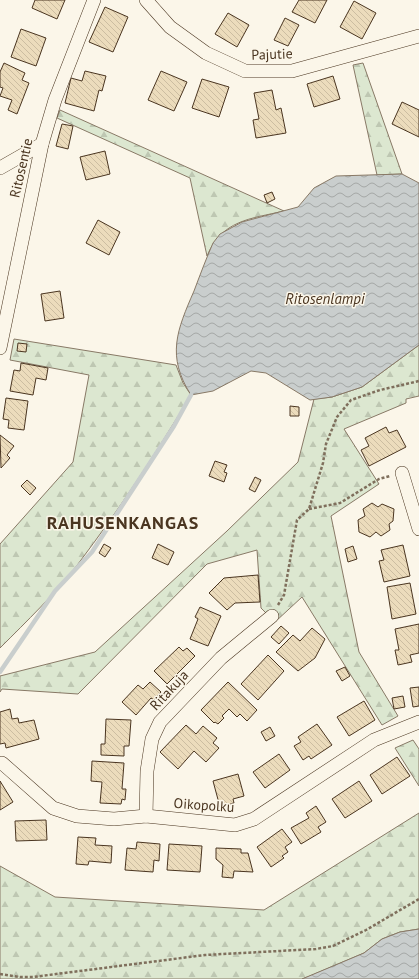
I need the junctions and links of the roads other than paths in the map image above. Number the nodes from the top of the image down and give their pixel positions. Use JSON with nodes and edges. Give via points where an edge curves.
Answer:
{"nodes":[{"id":1,"x":94,"y":0,"type":"edge"},
{"id":2,"x":146,"y":0,"type":"edge"},
{"id":3,"x":419,"y":36,"type":"edge"},
{"id":4,"x":42,"y":144,"type":"junction"},
{"id":5,"x":0,"y":168,"type":"edge"},
{"id":6,"x":0,"y":348,"type":"edge"},
{"id":7,"x":402,"y":473,"type":"road end"},
{"id":8,"x":419,"y":529,"type":"edge"},
{"id":9,"x":272,"y":616,"type":"road end"},
{"id":10,"x":419,"y":722,"type":"edge"},
{"id":11,"x":2,"y":763,"type":"dead end"},
{"id":12,"x":146,"y":816,"type":"junction"}],
"edges":[{"from":1,"to":4,"type":"street","name":"Ritosentie","via":[[55,100]]},
{"from":2,"to":3,"type":"street","name":"Pajutie","via":[[170,27],[206,53],[245,71],[292,71]]},
{"from":4,"to":5,"type":"street"},
{"from":4,"to":6,"type":"street","name":"Ritosentie"},
{"from":7,"to":8,"type":"street"},
{"from":9,"to":12,"type":"street","name":"Ritakuja","via":[[221,658],[160,722],[152,739],[147,772]]},
{"from":10,"to":12,"type":"street","name":"Oikopolku","via":[[374,740],[254,819],[235,824]]},
{"from":11,"to":12,"type":"street","name":"Oikopolku","via":[[54,808],[77,816],[114,819]]}]}
